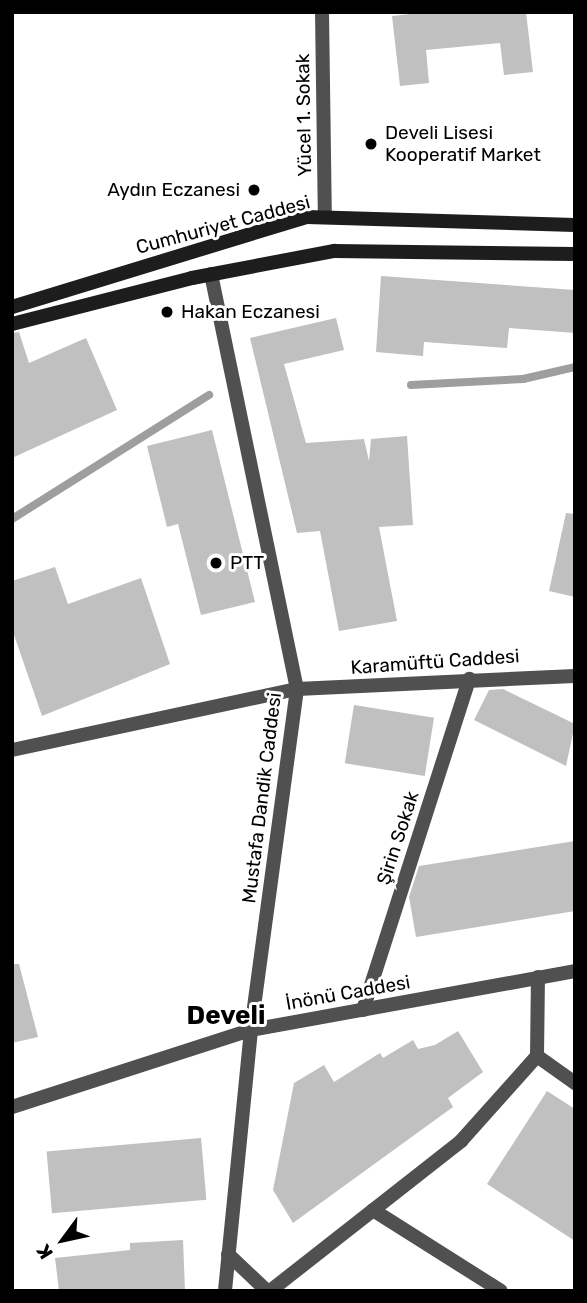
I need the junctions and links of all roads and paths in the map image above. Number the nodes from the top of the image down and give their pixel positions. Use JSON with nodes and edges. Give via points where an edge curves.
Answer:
{"nodes":[{"id":1,"x":322,"y":12,"type":"edge"},
{"id":2,"x":325,"y":217,"type":"junction"},
{"id":3,"x":575,"y":225,"type":"edge"},
{"id":4,"x":575,"y":254,"type":"edge"},
{"id":5,"x":211,"y":274,"type":"junction"},
{"id":6,"x":12,"y":307,"type":"edge"},
{"id":7,"x":12,"y":324,"type":"edge"},
{"id":8,"x":575,"y":676,"type":"edge"},
{"id":9,"x":469,"y":679,"type":"junction"},
{"id":10,"x":297,"y":690,"type":"junction"},
{"id":11,"x":12,"y":750,"type":"edge"},
{"id":12,"x":575,"y":971,"type":"edge"},
{"id":13,"x":538,"y":977,"type":"junction"},
{"id":14,"x":363,"y":1010,"type":"junction"},
{"id":15,"x":251,"y":1030,"type":"junction"},
{"id":16,"x":537,"y":1056,"type":"junction"},
{"id":17,"x":575,"y":1083,"type":"edge"},
{"id":18,"x":12,"y":1107,"type":"edge"},
{"id":19,"x":373,"y":1210,"type":"junction"},
{"id":20,"x":228,"y":1254,"type":"junction"},
{"id":21,"x":225,"y":1291,"type":"edge"},
{"id":22,"x":269,"y":1291,"type":"edge"},
{"id":23,"x":501,"y":1291,"type":"edge"}],
"edges":[{"from":1,"to":2,"type":"street","name":"Yücel 1. Sokak"},
{"from":2,"to":3,"type":"main road","name":"Cumhuriyet Caddesi"},
{"from":2,"to":6,"type":"main road","name":"Cumhuriyet Caddesi"},
{"from":4,"to":5,"type":"main road","via":[[366,248]]},
{"from":5,"to":7,"type":"main road"},
{"from":5,"to":10,"type":"street","name":"Mustafa Dandik Caddesi"},
{"from":8,"to":9,"type":"street","name":"Karamüftü Caddesi"},
{"from":9,"to":10,"type":"street","name":"Karamüftü Caddesi"},
{"from":9,"to":14,"type":"street","name":"Şirin Sokak"},
{"from":10,"to":11,"type":"street","name":"Karamüftü Caddesi"},
{"from":10,"to":15,"type":"street","name":"Mustafa Dandik Caddesi"},
{"from":12,"to":13,"type":"street","name":"İnönü Caddesi"},
{"from":13,"to":14,"type":"street","name":"İnönü Caddesi"},
{"from":13,"to":16,"type":"street"},
{"from":14,"to":15,"type":"street","name":"İnönü Caddesi"},
{"from":15,"to":18,"type":"street","name":"İnönü Caddesi"},
{"from":15,"to":20,"type":"street","name":"Mustafa Dandik Caddesi"},
{"from":16,"to":17,"type":"street"},
{"from":16,"to":19,"type":"street","via":[[461,1141]]},
{"from":19,"to":22,"type":"street"},
{"from":19,"to":23,"type":"street"},
{"from":20,"to":21,"type":"street","name":"Mustafa Dandik Caddesi"},
{"from":20,"to":22,"type":"street"}]}
